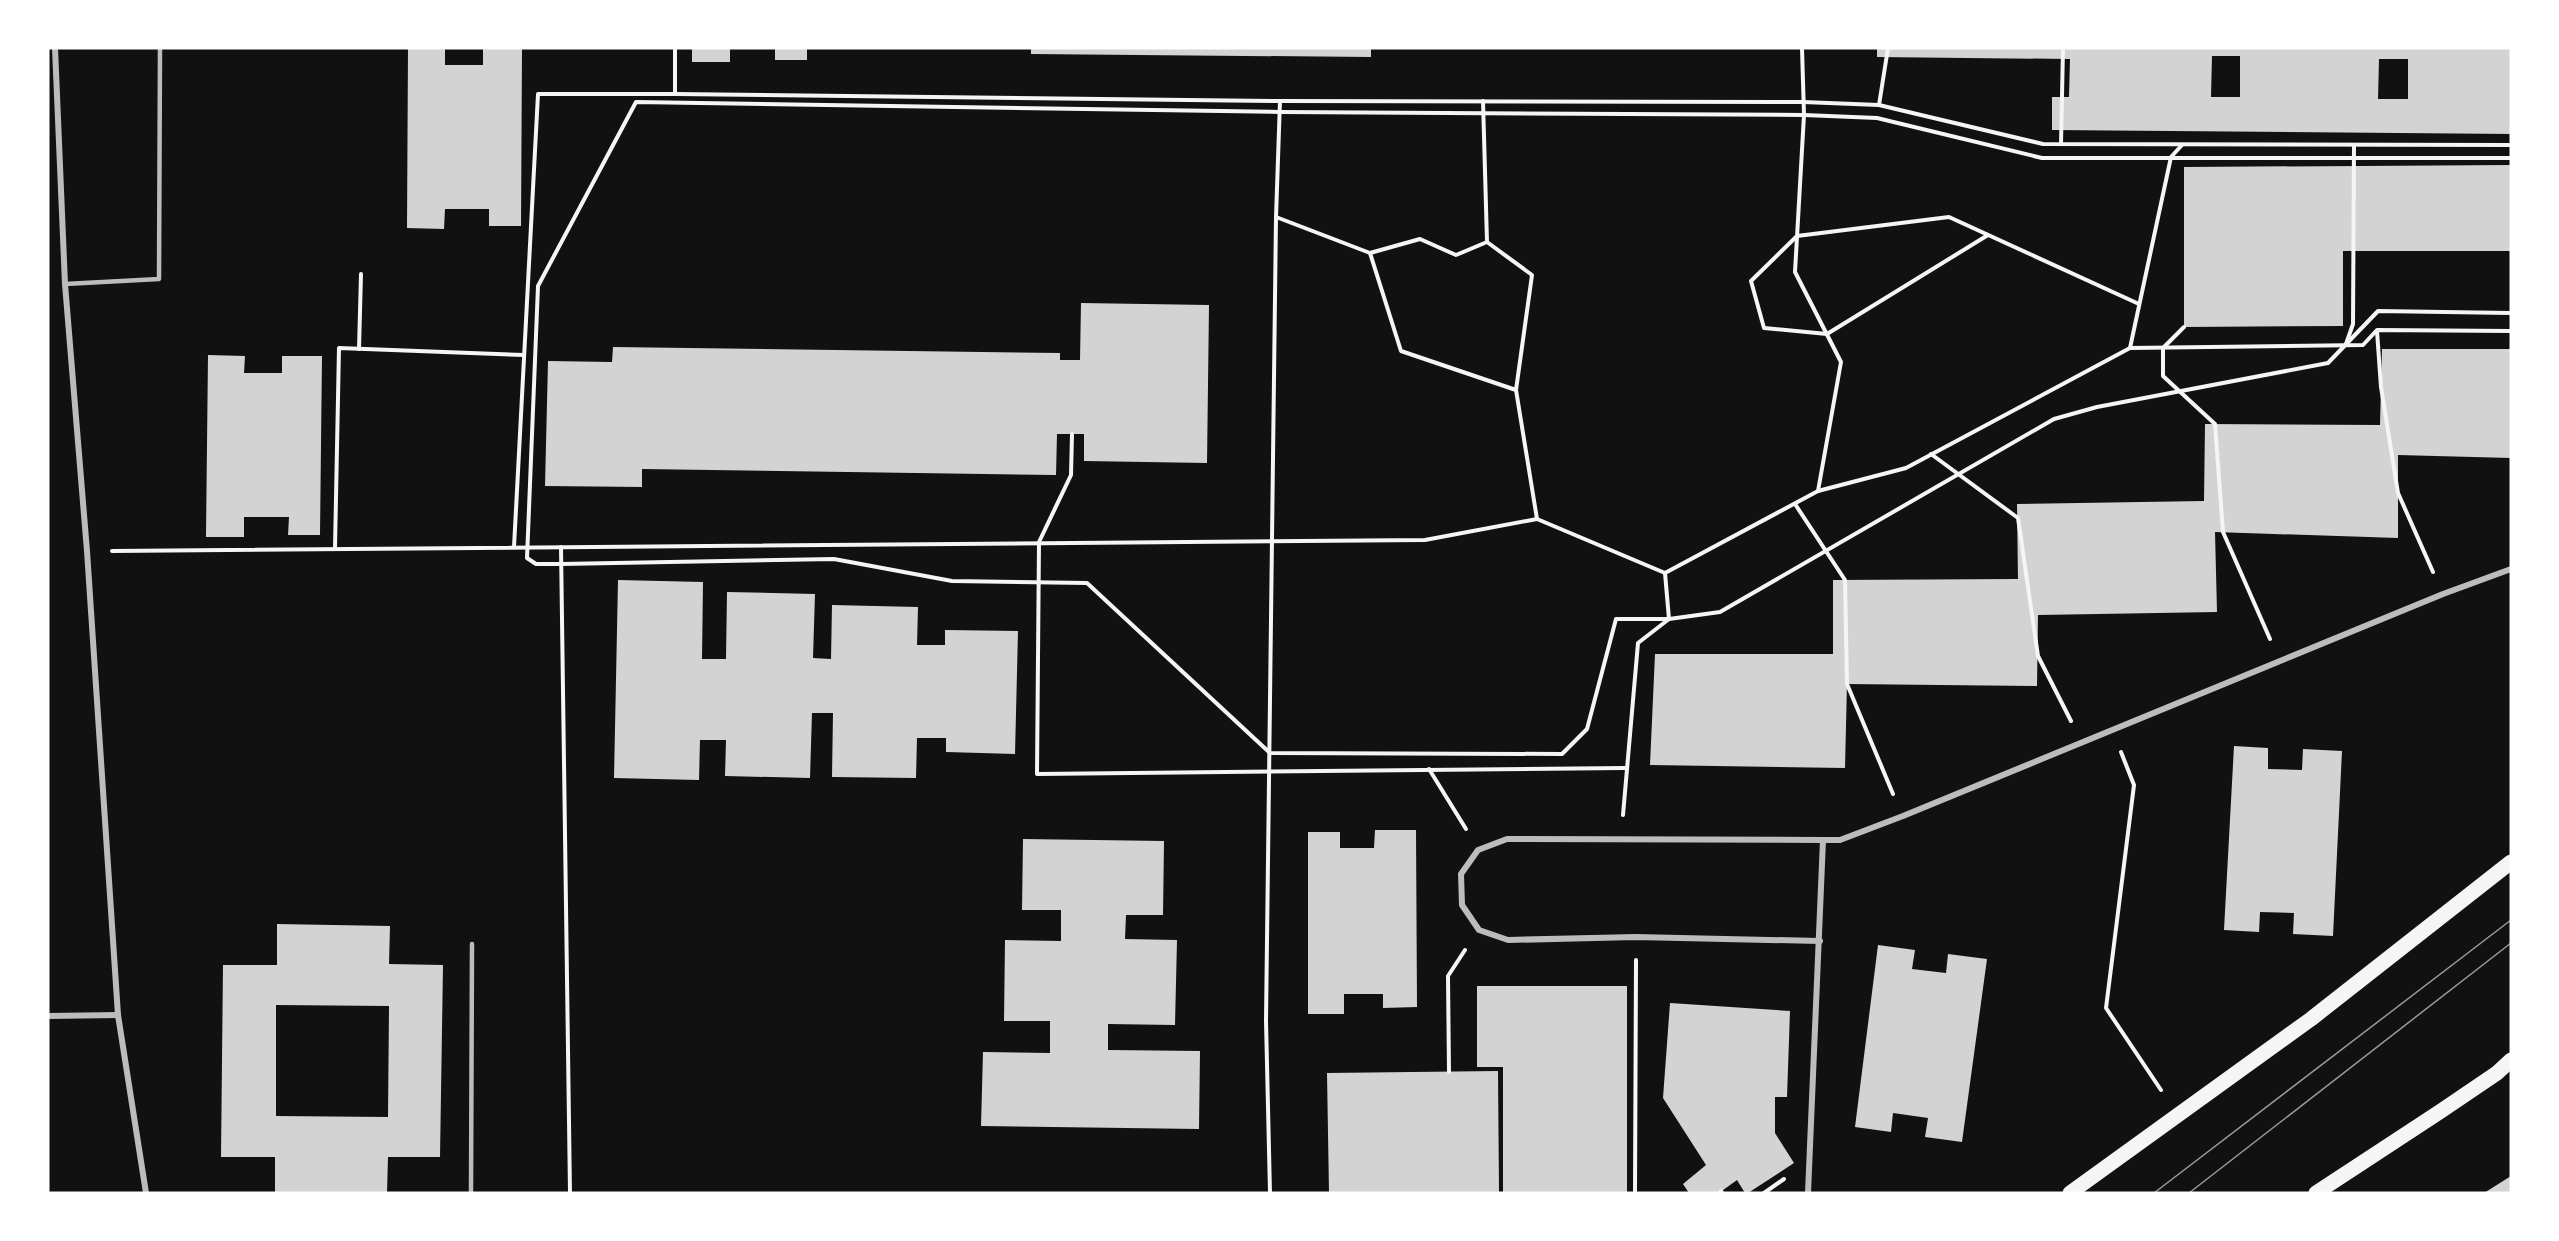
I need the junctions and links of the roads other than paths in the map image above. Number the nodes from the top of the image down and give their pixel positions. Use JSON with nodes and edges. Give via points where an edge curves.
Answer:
{"nodes":[{"id":1,"x":55,"y":48,"type":"edge"},
{"id":2,"x":160,"y":48,"type":"edge"},
{"id":3,"x":65,"y":284,"type":"junction"},
{"id":4,"x":2511,"y":569,"type":"edge"},
{"id":5,"x":1823,"y":840,"type":"junction"},
{"id":6,"x":2511,"y":862,"type":"edge"},
{"id":7,"x":1820,"y":941,"type":"junction"},
{"id":8,"x":472,"y":944,"type":"dead end"},
{"id":9,"x":118,"y":1015,"type":"junction"},
{"id":10,"x":48,"y":1016,"type":"edge"},
{"id":11,"x":2511,"y":1060,"type":"edge"},
{"id":12,"x":2511,"y":1065,"type":"edge"},
{"id":13,"x":2497,"y":1073,"type":"junction"},
{"id":14,"x":146,"y":1193,"type":"edge"},
{"id":15,"x":471,"y":1193,"type":"edge"},
{"id":16,"x":1808,"y":1193,"type":"edge"},
{"id":17,"x":2070,"y":1193,"type":"edge"},
{"id":18,"x":2316,"y":1193,"type":"edge"}],
"edges":[{"from":1,"to":3,"type":"street"},
{"from":2,"to":3,"type":"lane","via":[[159,279]]},
{"from":3,"to":9,"type":"street"},
{"from":4,"to":5,"type":"street","via":[[1902,816],[1840,840]]},
{"from":5,"to":7,"type":"street"},
{"from":5,"to":7,"type":"street","via":[[1507,839],[1478,850],[1461,874],[1461,905],[1479,930],[1508,940],[1636,937]]},
{"from":6,"to":17,"type":"main road","via":[[2311,1019]]},
{"from":7,"to":16,"type":"street"},
{"from":8,"to":15,"type":"lane"},
{"from":9,"to":10,"type":"street"},
{"from":9,"to":14,"type":"street"},
{"from":11,"to":13,"type":"main road"},
{"from":12,"to":13,"type":"street"},
{"from":13,"to":18,"type":"main road"}]}
